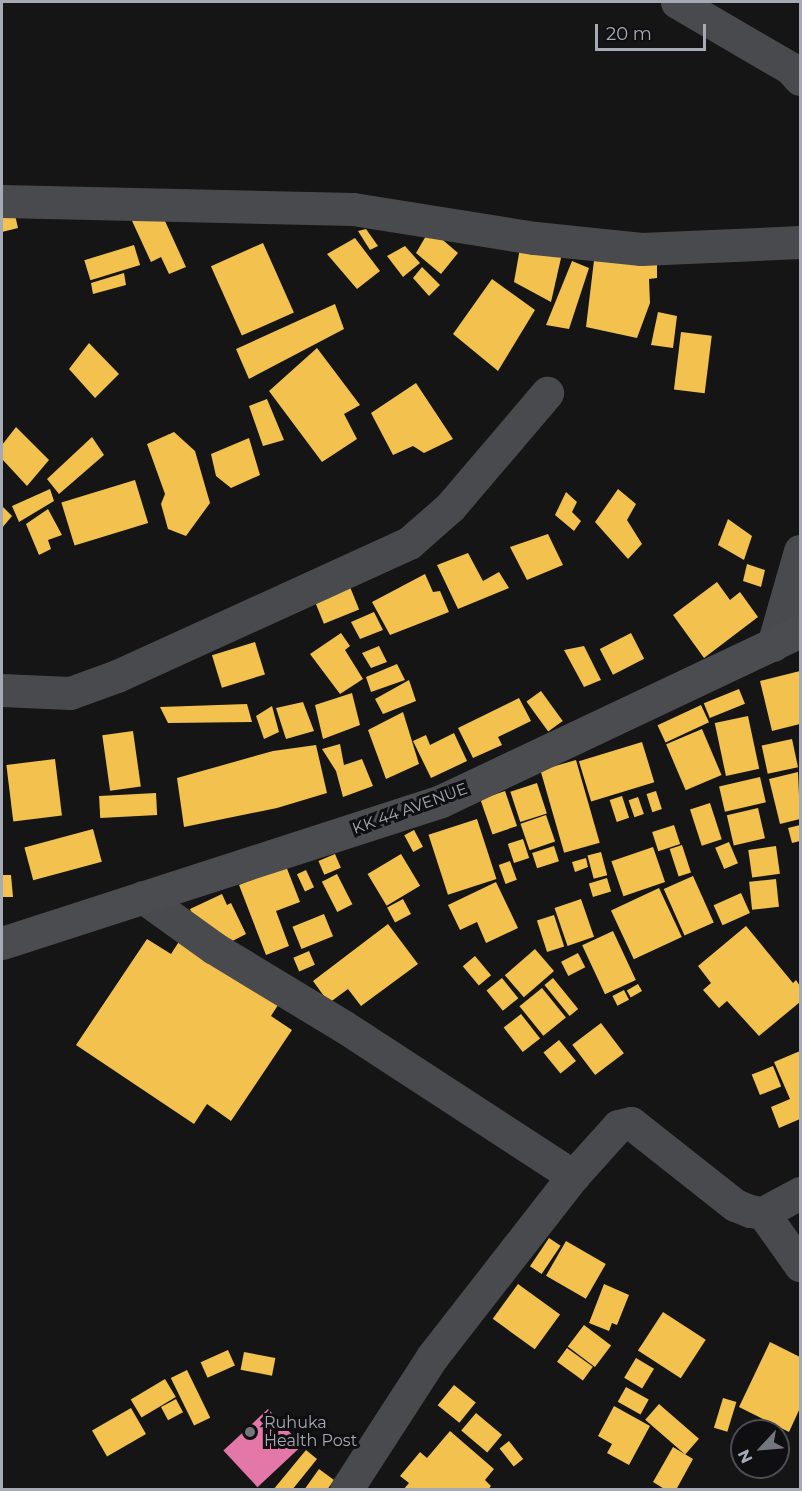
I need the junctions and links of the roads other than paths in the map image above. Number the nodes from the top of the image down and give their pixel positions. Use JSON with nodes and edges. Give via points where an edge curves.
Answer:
{"nodes":[{"id":1,"x":677,"y":2,"type":"edge"},
{"id":2,"x":801,"y":79,"type":"edge"},
{"id":3,"x":2,"y":201,"type":"edge"},
{"id":4,"x":801,"y":242,"type":"edge"},
{"id":5,"x":547,"y":393,"type":"dead end"},
{"id":6,"x":801,"y":551,"type":"edge"},
{"id":7,"x":787,"y":638,"type":"edge"},
{"id":8,"x":2,"y":690,"type":"edge"},
{"id":9,"x":143,"y":897,"type":"junction"},
{"id":10,"x":2,"y":943,"type":"edge"},
{"id":11,"x":573,"y":1176,"type":"junction"},
{"id":12,"x":801,"y":1193,"type":"edge"},
{"id":13,"x":763,"y":1213,"type":"junction"},
{"id":14,"x":801,"y":1264,"type":"edge"},
{"id":15,"x":346,"y":1490,"type":"edge"}],
"edges":[{"from":1,"to":2,"type":"street","via":[[790,68]]},
{"from":3,"to":4,"type":"street","via":[[353,209],[535,238],[641,249]]},
{"from":5,"to":8,"type":"street","via":[[450,507],[409,543],[117,676],[70,693]]},
{"from":6,"to":7,"type":"street"},
{"from":7,"to":9,"type":"main road","name":"KK 44 AVENUE","via":[[441,801]]},
{"from":9,"to":10,"type":"main road","name":"KK 44 AVENUE"},
{"from":9,"to":11,"type":"street","via":[[214,948],[343,1026]]},
{"from":11,"to":13,"type":"street","via":[[618,1126],[631,1123],[735,1205]]},
{"from":11,"to":15,"type":"street","via":[[432,1357]]},
{"from":12,"to":13,"type":"street"},
{"from":13,"to":14,"type":"street"}]}
